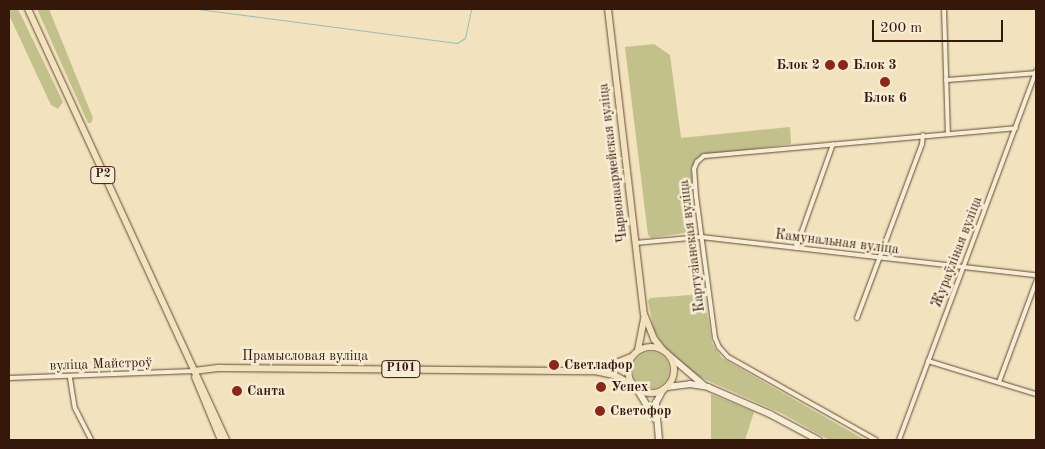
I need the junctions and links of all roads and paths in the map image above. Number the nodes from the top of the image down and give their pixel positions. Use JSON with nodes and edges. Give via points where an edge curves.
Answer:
{"nodes":[{"id":1,"x":28,"y":9,"type":"edge"},
{"id":2,"x":608,"y":9,"type":"edge"},
{"id":3,"x":944,"y":9,"type":"edge"},
{"id":4,"x":1036,"y":72,"type":"edge"},
{"id":5,"x":946,"y":80,"type":"junction"},
{"id":6,"x":1016,"y":128,"type":"junction"},
{"id":7,"x":948,"y":133,"type":"junction"},
{"id":8,"x":923,"y":135,"type":"junction"},
{"id":9,"x":834,"y":144,"type":"junction"},
{"id":10,"x":702,"y":237,"type":"junction"},
{"id":11,"x":635,"y":243,"type":"junction"},
{"id":12,"x":796,"y":248,"type":"junction"},
{"id":13,"x":879,"y":258,"type":"junction"},
{"id":14,"x":962,"y":268,"type":"junction"},
{"id":15,"x":1036,"y":275,"type":"edge"},
{"id":16,"x":1036,"y":282,"type":"edge"},
{"id":17,"x":644,"y":314,"type":"junction"},
{"id":18,"x":858,"y":318,"type":"dead end"},
{"id":19,"x":638,"y":350,"type":"junction"},
{"id":20,"x":663,"y":350,"type":"junction"},
{"id":21,"x":632,"y":356,"type":"junction"},
{"id":22,"x":670,"y":356,"type":"junction"},
{"id":23,"x":928,"y":361,"type":"junction"},
{"id":24,"x":212,"y":368,"type":"junction"},
{"id":25,"x":194,"y":371,"type":"junction"},
{"id":26,"x":595,"y":371,"type":"junction"},
{"id":27,"x":9,"y":378,"type":"edge"},
{"id":28,"x":70,"y":378,"type":"junction"},
{"id":29,"x":999,"y":382,"type":"junction"},
{"id":30,"x":631,"y":384,"type":"junction"},
{"id":31,"x":202,"y":386,"type":"junction"},
{"id":32,"x":708,"y":387,"type":"junction"},
{"id":33,"x":665,"y":389,"type":"junction"},
{"id":34,"x":638,"y":390,"type":"junction"},
{"id":35,"x":1036,"y":394,"type":"edge"},
{"id":36,"x":656,"y":420,"type":"junction"},
{"id":37,"x":90,"y":440,"type":"edge"},
{"id":38,"x":221,"y":440,"type":"edge"},
{"id":39,"x":226,"y":440,"type":"edge"},
{"id":40,"x":659,"y":440,"type":"edge"},
{"id":41,"x":819,"y":440,"type":"edge"},
{"id":42,"x":876,"y":440,"type":"edge"},
{"id":43,"x":899,"y":440,"type":"edge"}],
"edges":[{"from":1,"to":25,"type":"main road","number":"Р2"},
{"from":2,"to":11,"type":"main road","name":"Чырвонаармейская вуліца"},
{"from":3,"to":5,"type":"street"},
{"from":4,"to":5,"type":"street"},
{"from":4,"to":6,"type":"street","name":"Жураўліная вуліца"},
{"from":5,"to":7,"type":"street"},
{"from":6,"to":7,"type":"street","name":"Картузіанская вуліца"},
{"from":6,"to":14,"type":"street","name":"Жураўліная вуліца"},
{"from":7,"to":8,"type":"street","name":"Картузіанская вуліца"},
{"from":8,"to":9,"type":"street","name":"Картузіанская вуліца"},
{"from":8,"to":13,"type":"street"},
{"from":9,"to":10,"type":"street","name":"Картузіанская вуліца","via":[[704,156],[694,169]]},
{"from":9,"to":12,"type":"street"},
{"from":10,"to":11,"type":"street","name":"Камунальная вуліца"},
{"from":10,"to":12,"type":"street","name":"Камунальная вуліца"},
{"from":10,"to":42,"type":"street","name":"Картузіанская вуліца","via":[[714,338],[719,347],[728,357]]},
{"from":11,"to":17,"type":"main road","name":"Чырвонаармейская вуліца"},
{"from":12,"to":13,"type":"street","name":"Камунальная вуліца"},
{"from":13,"to":14,"type":"street","name":"Камунальная вуліца"},
{"from":13,"to":18,"type":"street"},
{"from":14,"to":15,"type":"street","name":"Камунальная вуліца"},
{"from":14,"to":23,"type":"street","name":"Жураўліная вуліца"},
{"from":16,"to":29,"type":"street"},
{"from":17,"to":19,"type":"main road","name":"Чырвонаармейская вуліца"},
{"from":17,"to":20,"type":"main road","name":"Чырвонаармейская вуліца","via":[[654,339]]},
{"from":19,"to":20,"type":"main road","via":[[655,347]]},
{"from":19,"to":21,"type":"main road","number":"Р101"},
{"from":20,"to":22,"type":"main road"},
{"from":21,"to":26,"type":"main road","name":"Прамысловая вуліца","number":"Р101"},
{"from":21,"to":30,"type":"main road","via":[[627,370]]},
{"from":22,"to":32,"type":"street"},
{"from":22,"to":33,"type":"main road","via":[[674,372]]},
{"from":23,"to":29,"type":"street"},
{"from":23,"to":43,"type":"street","name":"Жураўліная вуліца"},
{"from":24,"to":25,"type":"main road","name":"Прамысловая вуліца","number":"Р101"},
{"from":24,"to":26,"type":"main road","name":"Прамысловая вуліца","number":"Р101"},
{"from":24,"to":31,"type":"main road","via":[[204,376]]},
{"from":25,"to":28,"type":"street","name":"вуліца Майстроў"},
{"from":25,"to":31,"type":"main road","number":"Р2"},
{"from":25,"to":38,"type":"main road","number":"Р2"},
{"from":26,"to":30,"type":"main road","name":"Прамысловая вуліца","number":"Р101","via":[[614,375]]},
{"from":27,"to":28,"type":"street","name":"вуліца Майстроў"},
{"from":28,"to":37,"type":"street","via":[[72,400]]},
{"from":29,"to":35,"type":"street"},
{"from":30,"to":34,"type":"main road","number":"Р101"},
{"from":31,"to":39,"type":"main road","number":"Р2"},
{"from":32,"to":33,"type":"street","via":[[690,384]]},
{"from":32,"to":41,"type":"street"},
{"from":33,"to":34,"type":"main road","via":[[650,394]]},
{"from":33,"to":36,"type":"street","via":[[657,399]]},
{"from":34,"to":36,"type":"street"},
{"from":36,"to":40,"type":"street"}]}
